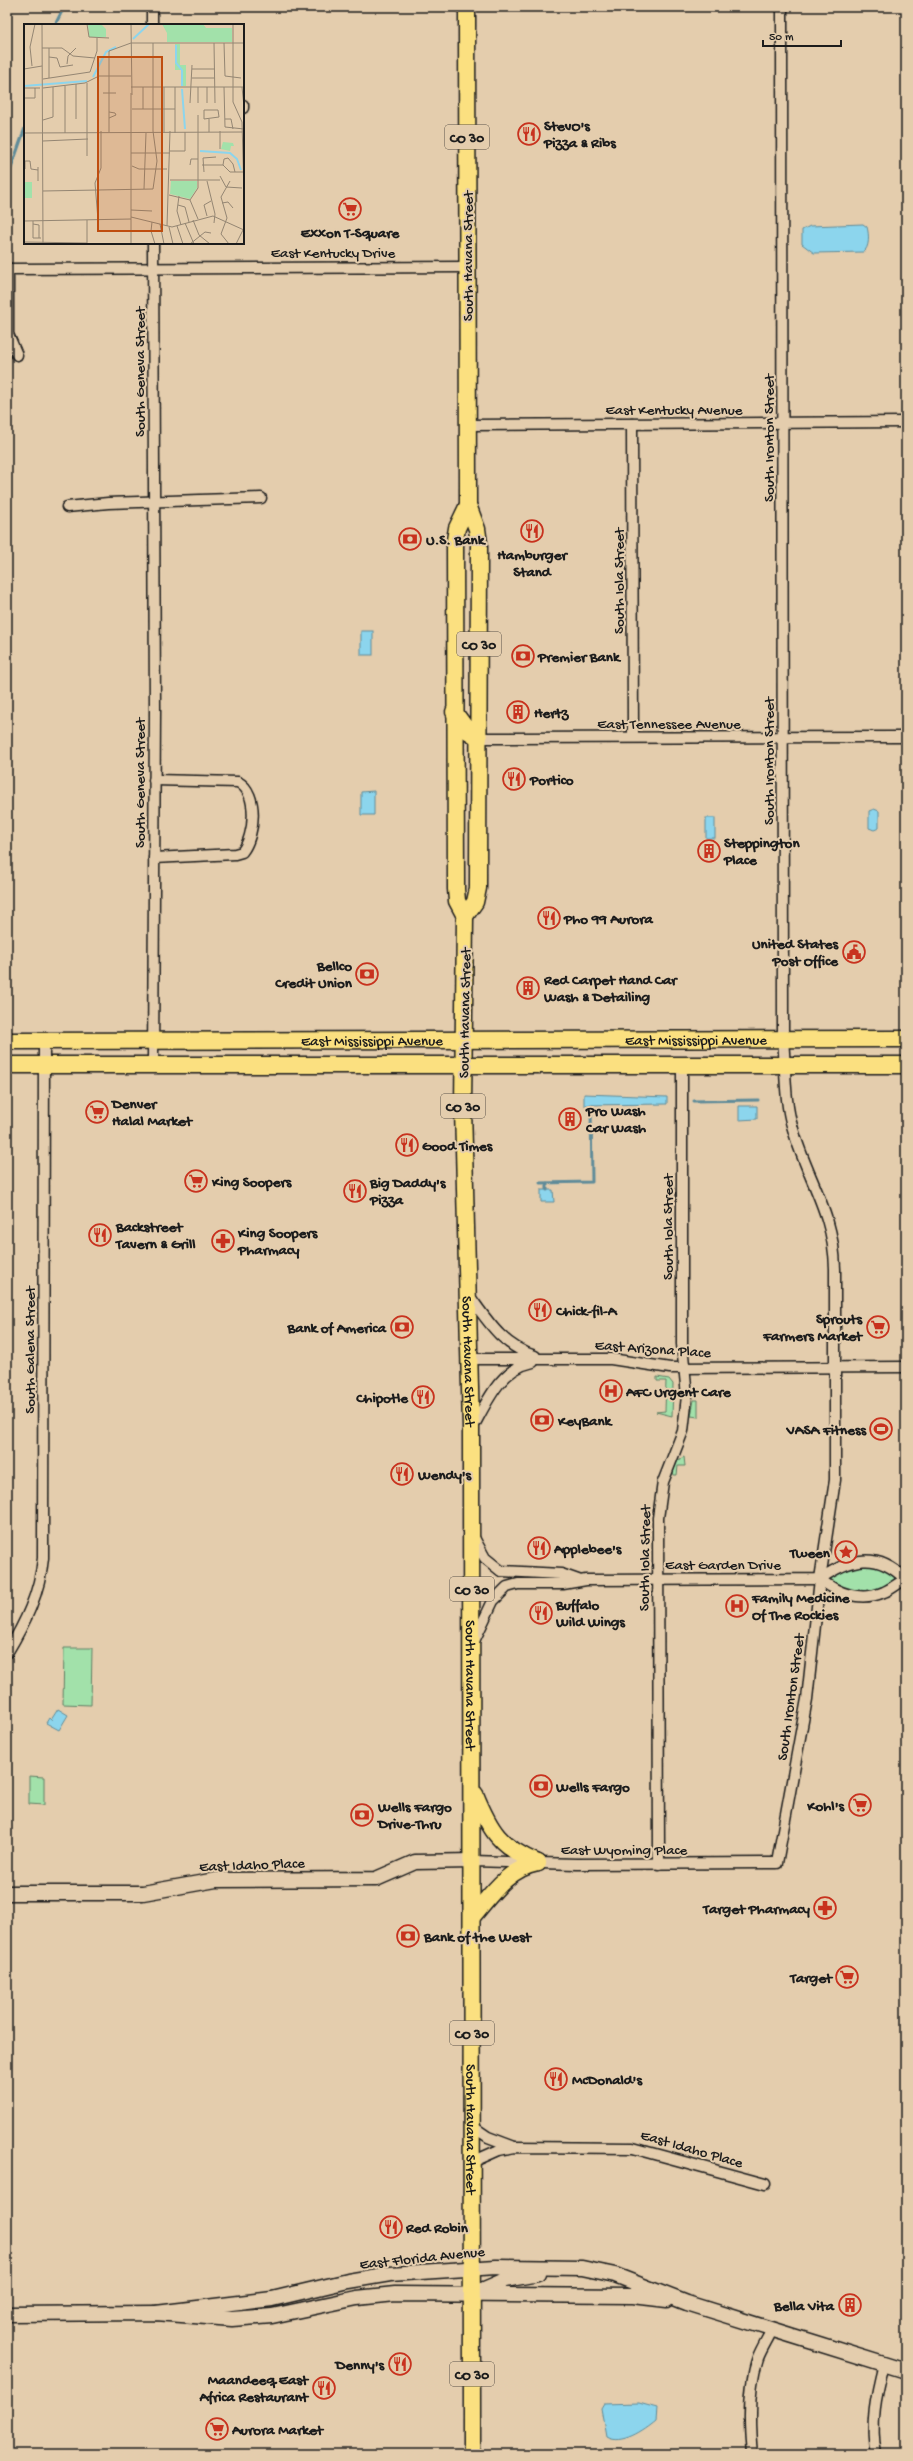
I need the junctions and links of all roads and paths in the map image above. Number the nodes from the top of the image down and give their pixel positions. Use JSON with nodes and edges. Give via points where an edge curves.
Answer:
{"nodes":[{"id":1,"x":152,"y":7,"type":"edge"},
{"id":2,"x":467,"y":7,"type":"edge"},
{"id":3,"x":782,"y":7,"type":"edge"},
{"id":4,"x":152,"y":24,"type":"edge"},
{"id":5,"x":153,"y":244,"type":"edge"},
{"id":6,"x":153,"y":267,"type":"junction"},
{"id":7,"x":467,"y":267,"type":"junction"},
{"id":8,"x":8,"y":268,"type":"edge"},
{"id":9,"x":17,"y":355,"type":"dead end"},
{"id":10,"x":906,"y":422,"type":"edge"},
{"id":11,"x":783,"y":423,"type":"junction"},
{"id":12,"x":632,"y":424,"type":"junction"},
{"id":13,"x":467,"y":425,"type":"junction"},
{"id":14,"x":261,"y":498,"type":"dead end"},
{"id":15,"x":154,"y":502,"type":"junction"},
{"id":16,"x":468,"y":505,"type":"junction"},
{"id":17,"x":67,"y":507,"type":"dead end"},
{"id":18,"x":454,"y":596,"type":"junction"},
{"id":19,"x":479,"y":623,"type":"junction"},
{"id":20,"x":454,"y":712,"type":"junction"},
{"id":21,"x":633,"y":737,"type":"junction"},
{"id":22,"x":906,"y":737,"type":"edge"},
{"id":23,"x":480,"y":738,"type":"junction"},
{"id":24,"x":784,"y":738,"type":"junction"},
{"id":25,"x":454,"y":752,"type":"junction"},
{"id":26,"x":154,"y":780,"type":"junction"},
{"id":27,"x":480,"y":786,"type":"junction"},
{"id":28,"x":154,"y":858,"type":"junction"},
{"id":29,"x":465,"y":916,"type":"junction"},
{"id":30,"x":906,"y":1039,"type":"edge"},
{"id":31,"x":44,"y":1040,"type":"junction"},
{"id":32,"x":153,"y":1040,"type":"junction"},
{"id":33,"x":463,"y":1040,"type":"junction"},
{"id":34,"x":783,"y":1040,"type":"junction"},
{"id":35,"x":7,"y":1041,"type":"edge"},
{"id":36,"x":7,"y":1065,"type":"edge"},
{"id":37,"x":44,"y":1065,"type":"junction"},
{"id":38,"x":153,"y":1065,"type":"junction"},
{"id":39,"x":463,"y":1065,"type":"junction"},
{"id":40,"x":682,"y":1066,"type":"junction"},
{"id":41,"x":786,"y":1066,"type":"junction"},
{"id":42,"x":906,"y":1066,"type":"edge"},
{"id":43,"x":468,"y":1294,"type":"junction"},
{"id":44,"x":470,"y":1359,"type":"junction"},
{"id":45,"x":544,"y":1359,"type":"junction"},
{"id":46,"x":836,"y":1366,"type":"junction"},
{"id":47,"x":906,"y":1367,"type":"edge"},
{"id":48,"x":686,"y":1368,"type":"junction"},
{"id":49,"x":472,"y":1428,"type":"junction"},
{"id":50,"x":472,"y":1532,"type":"junction"},
{"id":51,"x":658,"y":1579,"type":"junction"},
{"id":52,"x":820,"y":1579,"type":"junction"},
{"id":53,"x":905,"y":1579,"type":"edge"},
{"id":54,"x":578,"y":1580,"type":"junction"},
{"id":55,"x":472,"y":1645,"type":"junction"},
{"id":56,"x":7,"y":1652,"type":"edge"},
{"id":57,"x":472,"y":1787,"type":"junction"},
{"id":58,"x":472,"y":1861,"type":"junction"},
{"id":59,"x":538,"y":1863,"type":"junction"},
{"id":60,"x":777,"y":1863,"type":"joint"},
{"id":61,"x":659,"y":1864,"type":"junction"},
{"id":62,"x":7,"y":1893,"type":"edge"},
{"id":63,"x":472,"y":1918,"type":"junction"},
{"id":64,"x":472,"y":2126,"type":"junction"},
{"id":65,"x":514,"y":2147,"type":"junction"},
{"id":66,"x":472,"y":2162,"type":"junction"},
{"id":67,"x":765,"y":2184,"type":"dead end"},
{"id":68,"x":472,"y":2268,"type":"junction"},
{"id":69,"x":597,"y":2270,"type":"junction"},
{"id":70,"x":472,"y":2294,"type":"junction"},
{"id":71,"x":687,"y":2304,"type":"junction"},
{"id":72,"x":156,"y":2313,"type":"junction"},
{"id":73,"x":7,"y":2314,"type":"edge"},
{"id":74,"x":772,"y":2330,"type":"junction"},
{"id":75,"x":884,"y":2364,"type":"junction"},
{"id":76,"x":906,"y":2371,"type":"edge"},
{"id":77,"x":472,"y":2454,"type":"edge"},
{"id":78,"x":752,"y":2454,"type":"edge"},
{"id":79,"x":876,"y":2454,"type":"edge"}],
"edges":[{"from":1,"to":4,"type":"street"},
{"from":2,"to":7,"type":"main road","name":"South Havana Street","number":"CO 30"},
{"from":3,"to":11,"type":"street","name":"South Ironton Street"},
{"from":5,"to":6,"type":"street","name":"South Geneva Street"},
{"from":6,"to":7,"type":"street","name":"East Kentucky Drive"},
{"from":6,"to":8,"type":"street","name":"East Kentucky Drive"},
{"from":6,"to":15,"type":"street","name":"South Geneva Street"},
{"from":7,"to":13,"type":"main road","name":"South Havana Street","number":"CO 30"},
{"from":8,"to":9,"type":"street","via":[[8,334]]},
{"from":10,"to":11,"type":"street","name":"East Kentucky Avenue"},
{"from":11,"to":12,"type":"street","name":"East Kentucky Avenue"},
{"from":11,"to":24,"type":"street","name":"South Ironton Street"},
{"from":12,"to":13,"type":"street","name":"East Kentucky Avenue"},
{"from":12,"to":21,"type":"street","name":"South Iola Street"},
{"from":13,"to":16,"type":"main road","name":"South Havana Street","number":"CO 30"},
{"from":14,"to":15,"type":"street"},
{"from":15,"to":17,"type":"street","via":[[108,502]]},
{"from":15,"to":26,"type":"street","name":"South Geneva Street"},
{"from":16,"to":18,"type":"main road","name":"South Havana Street","number":"CO 30","via":[[456,534]]},
{"from":16,"to":19,"type":"main road","name":"South Havana Street","number":"CO 30","via":[[479,543]]},
{"from":18,"to":19,"type":"main road"},
{"from":18,"to":20,"type":"main road","name":"South Havana Street","number":"CO 30"},
{"from":19,"to":23,"type":"main road","name":"South Havana Street","number":"CO 30"},
{"from":20,"to":23,"type":"main road","via":[[468,731]]},
{"from":20,"to":25,"type":"main road","name":"South Havana Street","number":"CO 30"},
{"from":21,"to":23,"type":"street","name":"East Tennessee Avenue"},
{"from":21,"to":24,"type":"street","name":"East Tennessee Avenue"},
{"from":22,"to":24,"type":"street","name":"East Tennessee Avenue"},
{"from":23,"to":27,"type":"main road","name":"South Havana Street","number":"CO 30"},
{"from":24,"to":34,"type":"street","name":"South Ironton Street"},
{"from":25,"to":27,"type":"main road","via":[[468,763]]},
{"from":25,"to":29,"type":"main road","name":"South Havana Street","number":"CO 30","via":[[456,889],[457,901]]},
{"from":26,"to":28,"type":"street","name":"South Geneva Street"},
{"from":26,"to":28,"type":"street","via":[[238,782],[246,787],[248,792],[252,820],[250,836],[242,852]]},
{"from":27,"to":29,"type":"main road","name":"South Havana Street","number":"CO 30","via":[[478,888],[475,902]]},
{"from":28,"to":32,"type":"street","name":"South Geneva Street"},
{"from":29,"to":33,"type":"main road","name":"South Havana Street","number":"CO 30"},
{"from":30,"to":34,"type":"main road","name":"East Mississippi Avenue"},
{"from":31,"to":32,"type":"main road","name":"East Mississippi Avenue"},
{"from":31,"to":35,"type":"main road","name":"East Mississippi Avenue"},
{"from":31,"to":37,"type":"street","name":"South Galena Street"},
{"from":32,"to":33,"type":"main road","name":"East Mississippi Avenue"},
{"from":32,"to":38,"type":"street","name":"South Geneva Street"},
{"from":33,"to":34,"type":"main road","name":"East Mississippi Avenue"},
{"from":33,"to":39,"type":"main road","name":"South Havana Street","number":"CO 30"},
{"from":34,"to":41,"type":"street","name":"South Ironton Street"},
{"from":36,"to":37,"type":"main road","name":"East Mississippi Avenue"},
{"from":37,"to":38,"type":"main road","name":"East Mississippi Avenue"},
{"from":37,"to":56,"type":"street","name":"South Galena Street","via":[[43,1558],[30,1610]]},
{"from":38,"to":39,"type":"main road","name":"East Mississippi Avenue"},
{"from":39,"to":40,"type":"main road","name":"East Mississippi Avenue"},
{"from":39,"to":43,"type":"main road","name":"South Havana Street","number":"CO 30"},
{"from":40,"to":41,"type":"main road","name":"East Mississippi Avenue"},
{"from":40,"to":48,"type":"street","name":"South Iola Street","via":[[682,1344]]},
{"from":41,"to":42,"type":"main road","name":"East Mississippi Avenue"},
{"from":41,"to":46,"type":"street","name":"South Ironton Street","via":[[792,1128],[823,1204],[833,1238],[836,1269]]},
{"from":43,"to":44,"type":"main road","name":"South Havana Street","number":"CO 30"},
{"from":43,"to":45,"type":"street","via":[[508,1344],[518,1351]]},
{"from":44,"to":45,"type":"street","name":"East Arizona Place"},
{"from":44,"to":49,"type":"main road","name":"South Havana Street","number":"CO 30"},
{"from":45,"to":48,"type":"street","name":"East Arizona Place","via":[[622,1360]]},
{"from":45,"to":49,"type":"street","via":[[521,1365],[500,1380]]},
{"from":46,"to":47,"type":"street","name":"East Arizona Place"},
{"from":46,"to":48,"type":"street","name":"East Arizona Place"},
{"from":46,"to":52,"type":"street","name":"South Ironton Street","via":[[834,1480]]},
{"from":48,"to":51,"type":"street","name":"South Iola Street","via":[[685,1423],[665,1478],[658,1510]]},
{"from":49,"to":50,"type":"main road","name":"South Havana Street","number":"CO 30"},
{"from":50,"to":54,"type":"street","name":"East Garden Drive","via":[[485,1558],[500,1571],[561,1574]]},
{"from":50,"to":55,"type":"main road","name":"South Havana Street","number":"CO 30"},
{"from":51,"to":52,"type":"street","name":"East Garden Drive"},
{"from":51,"to":54,"type":"street","name":"East Garden Drive"},
{"from":51,"to":61,"type":"street","name":"South Iola Street"},
{"from":52,"to":53,"type":"street","via":[[840,1592],[862,1596],[883,1593]]},
{"from":52,"to":53,"type":"street","via":[[844,1564],[858,1561],[886,1565]]},
{"from":52,"to":60,"type":"street","name":"South Ironton Street","via":[[807,1699]]},
{"from":54,"to":55,"type":"street","name":"East Garden Drive","via":[[563,1584],[518,1584],[507,1587],[493,1601]]},
{"from":55,"to":57,"type":"main road","name":"South Havana Street","number":"CO 30"},
{"from":57,"to":58,"type":"main road","name":"South Havana Street","number":"CO 30"},
{"from":57,"to":59,"type":"main road","via":[[489,1826],[503,1844],[515,1853]]},
{"from":58,"to":59,"type":"street","name":"East Wyoming Place"},
{"from":58,"to":62,"type":"street","name":"East Idaho Place","via":[[415,1862],[376,1879],[216,1880],[143,1893]]},
{"from":58,"to":63,"type":"main road","name":"South Havana Street","number":"CO 30"},
{"from":59,"to":61,"type":"street","name":"East Wyoming Place"},
{"from":59,"to":63,"type":"main road","via":[[520,1868],[505,1879]]},
{"from":60,"to":61,"type":"street","name":"East Wyoming Place"},
{"from":63,"to":64,"type":"main road","name":"South Havana Street","number":"CO 30"},
{"from":64,"to":65,"type":"street","name":"East Idaho Place","via":[[488,2137]]},
{"from":64,"to":66,"type":"main road","name":"South Havana Street","number":"CO 30"},
{"from":65,"to":66,"type":"street","name":"East Idaho Place","via":[[499,2150]]},
{"from":65,"to":67,"type":"street","name":"East Idaho Place","via":[[633,2148]]},
{"from":66,"to":68,"type":"main road","name":"South Havana Street","number":"CO 30"},
{"from":68,"to":69,"type":"street","name":"East Florida Avenue","via":[[551,2267]]},
{"from":68,"to":70,"type":"main road","name":"South Havana Street","number":"CO 30"},
{"from":68,"to":72,"type":"street","name":"East Florida Avenue","via":[[384,2275],[272,2299]]},
{"from":69,"to":70,"type":"street","via":[[517,2277],[492,2284]]},
{"from":69,"to":71,"type":"street","name":"East Florida Avenue","via":[[639,2283]]},
{"from":70,"to":71,"type":"street","name":"East Florida Avenue","via":[[633,2296]]},
{"from":70,"to":72,"type":"street","name":"East Florida Avenue","via":[[416,2293],[376,2296],[285,2314],[241,2319]]},
{"from":70,"to":77,"type":"main road","name":"South Havana Street","number":"CO 30"},
{"from":71,"to":74,"type":"street","name":"East Florida Avenue"},
{"from":72,"to":73,"type":"street","name":"East Florida Avenue"},
{"from":74,"to":75,"type":"street","name":"East Florida Avenue"},
{"from":74,"to":78,"type":"street","via":[[758,2358],[753,2386],[750,2415]]},
{"from":75,"to":76,"type":"street","name":"East Florida Avenue"},
{"from":75,"to":79,"type":"street","via":[[874,2413]]}]}
